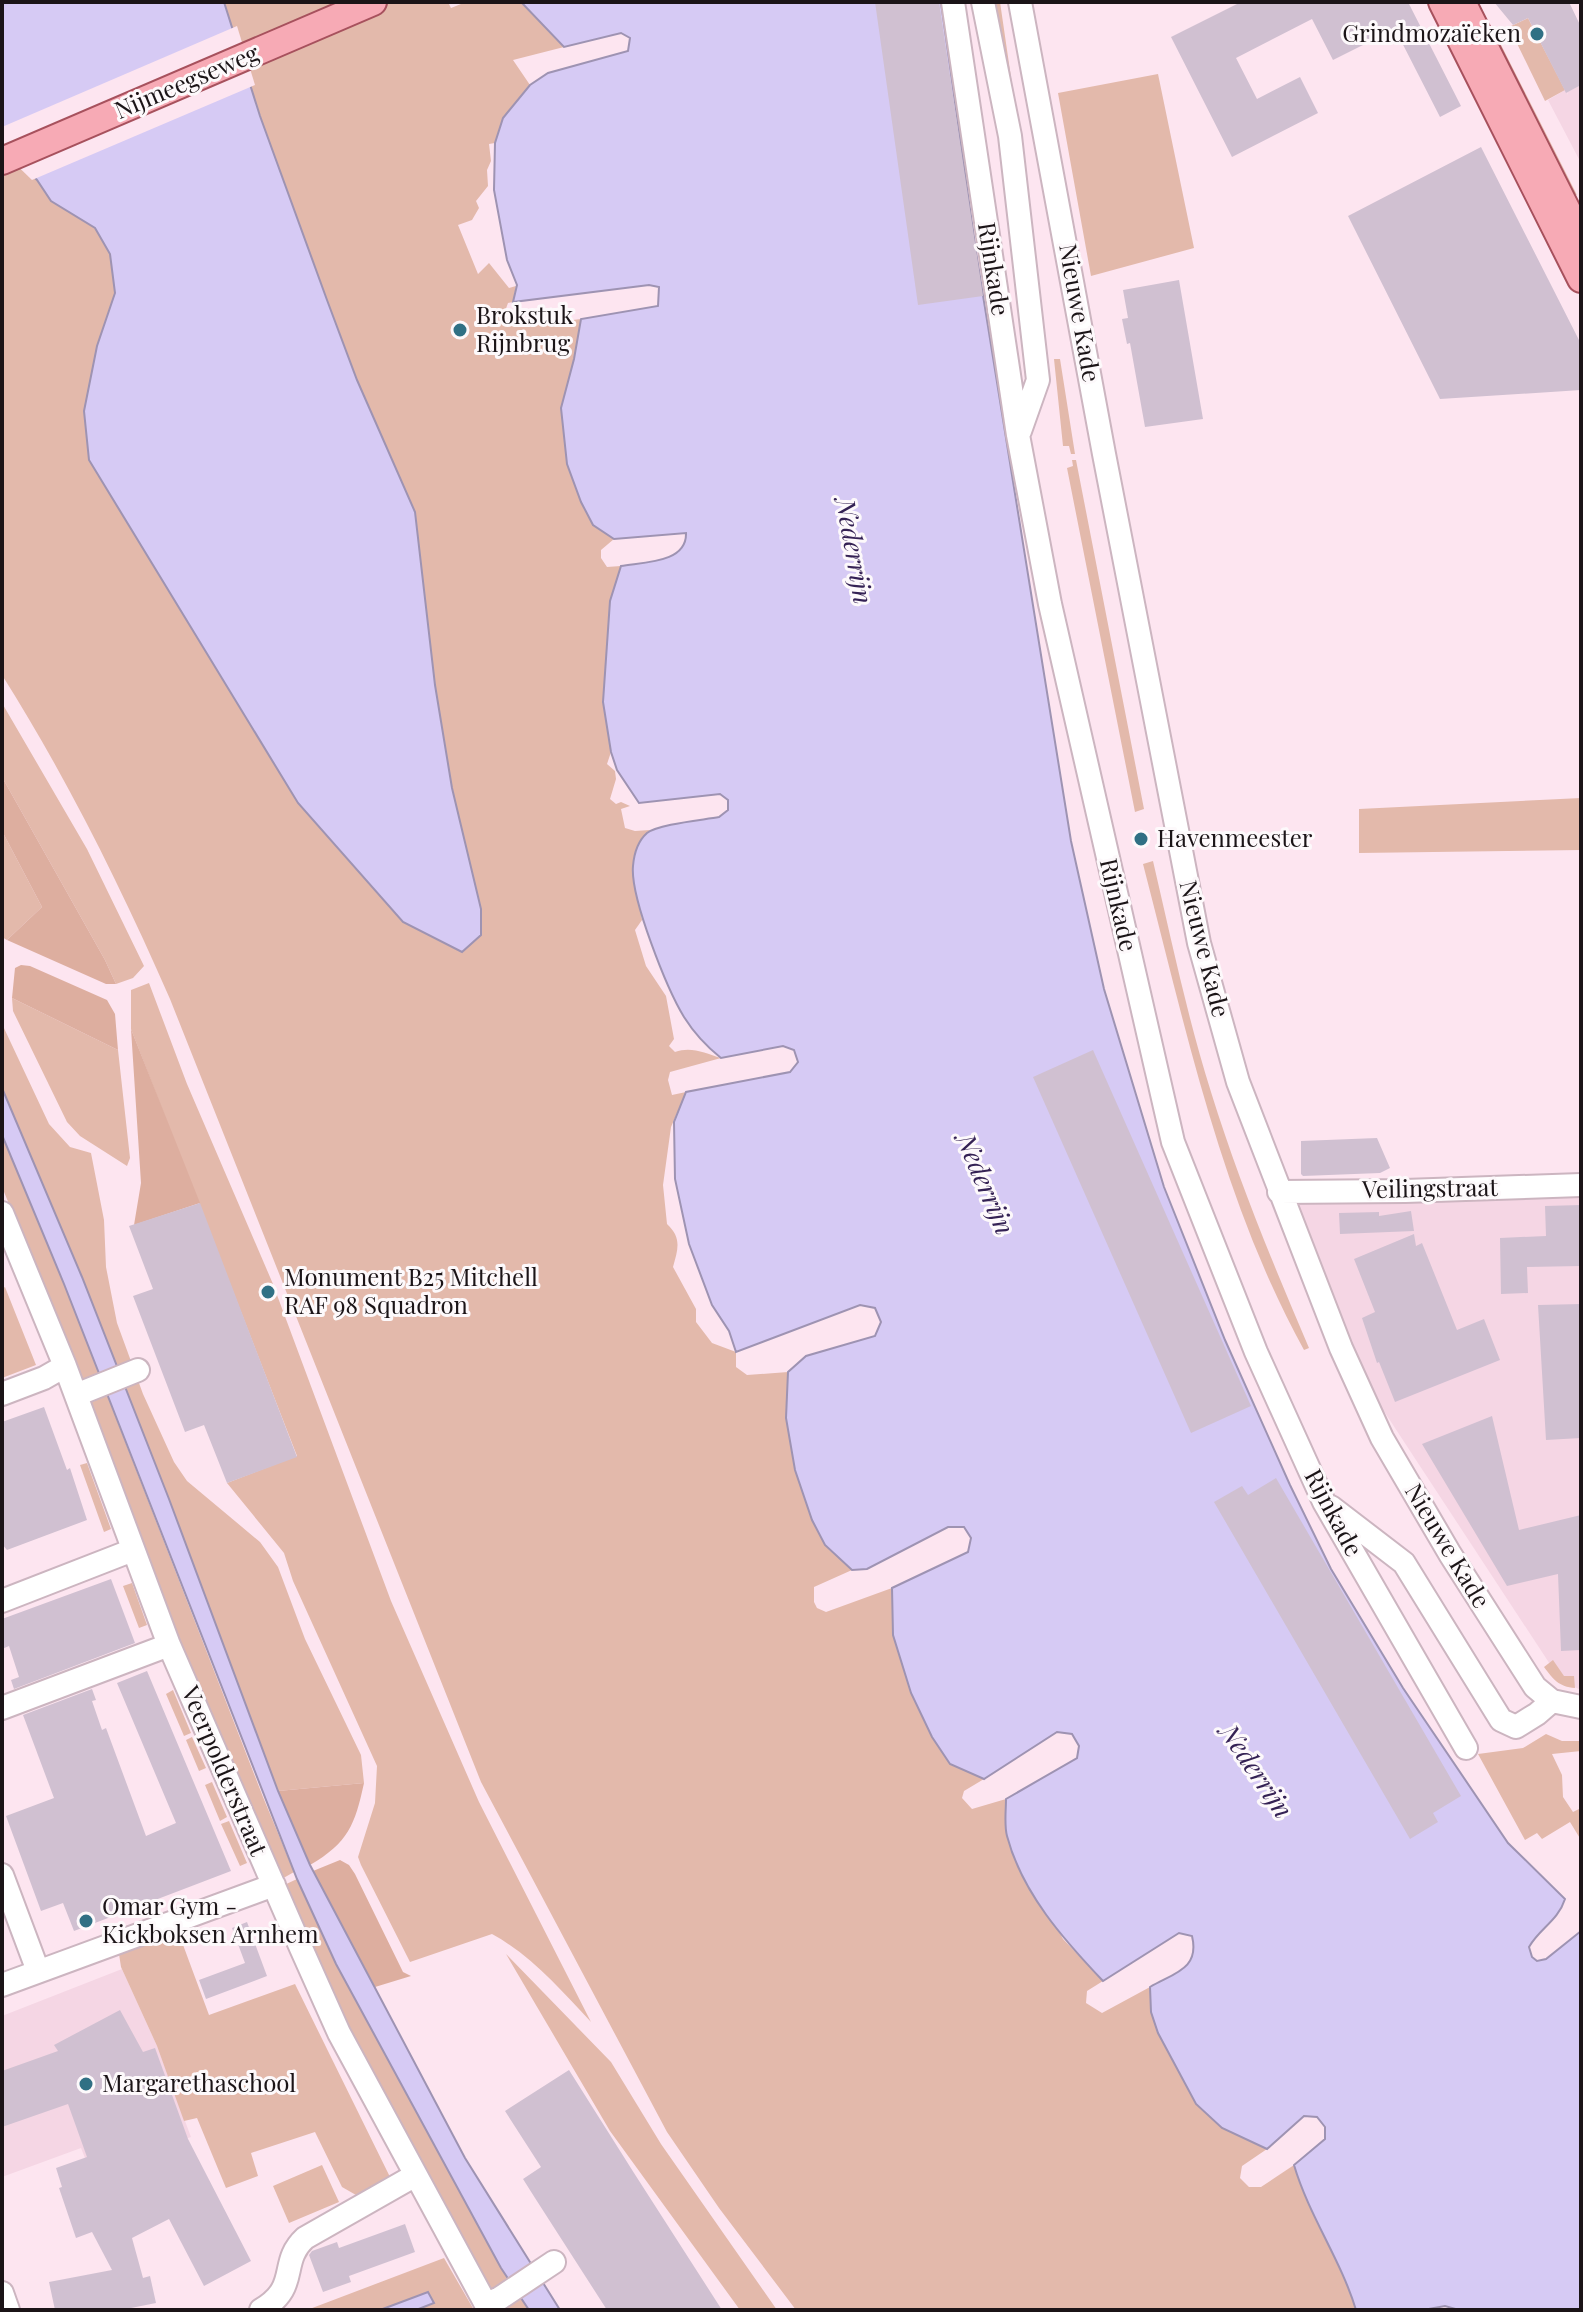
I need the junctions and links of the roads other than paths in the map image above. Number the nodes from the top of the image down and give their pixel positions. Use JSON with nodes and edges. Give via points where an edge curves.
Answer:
{"nodes":[{"id":1,"x":373,"y":2,"type":"edge"},
{"id":2,"x":953,"y":2,"type":"edge"},
{"id":3,"x":983,"y":2,"type":"edge"},
{"id":4,"x":1020,"y":2,"type":"edge"},
{"id":5,"x":1457,"y":5,"type":"edge"},
{"id":6,"x":1045,"y":128,"type":"junction"},
{"id":7,"x":1010,"y":136,"type":"junction"},
{"id":8,"x":2,"y":161,"type":"edge"},
{"id":9,"x":1572,"y":226,"type":"edge"},
{"id":10,"x":1581,"y":279,"type":"edge"},
{"id":11,"x":1018,"y":435,"type":"junction"},
{"id":12,"x":1581,"y":1185,"type":"edge"},
{"id":13,"x":1279,"y":1192,"type":"junction"},
{"id":14,"x":2,"y":1213,"type":"edge"},
{"id":15,"x":65,"y":1366,"type":"junction"},
{"id":16,"x":134,"y":1372,"type":"dead end"},
{"id":17,"x":82,"y":1393,"type":"junction"},
{"id":18,"x":2,"y":1394,"type":"edge"},
{"id":19,"x":1324,"y":1502,"type":"junction"},
{"id":20,"x":133,"y":1550,"type":"junction"},
{"id":21,"x":2,"y":1601,"type":"edge"},
{"id":22,"x":169,"y":1645,"type":"junction"},
{"id":23,"x":1552,"y":1701,"type":"junction"},
{"id":24,"x":1581,"y":1707,"type":"edge"},
{"id":25,"x":2,"y":1708,"type":"edge"},
{"id":26,"x":1466,"y":1748,"type":"dead end"},
{"id":27,"x":2,"y":1875,"type":"edge"},
{"id":28,"x":274,"y":1885,"type":"junction"},
{"id":29,"x":38,"y":1971,"type":"junction"},
{"id":30,"x":2,"y":1985,"type":"edge"},
{"id":31,"x":414,"y":2176,"type":"junction"},
{"id":32,"x":549,"y":2265,"type":"dead end"},
{"id":33,"x":2,"y":2293,"type":"edge"},
{"id":34,"x":492,"y":2304,"type":"edge"},
{"id":35,"x":8,"y":2310,"type":"edge"},
{"id":36,"x":261,"y":2310,"type":"edge"}],
"edges":[{"from":1,"to":8,"type":"main road","name":"Nijmeegseweg"},
{"from":2,"to":11,"type":"street","name":"Rijnkade"},
{"from":3,"to":7,"type":"street","name":"Nieuwe Kade"},
{"from":4,"to":6,"type":"street","name":"Nieuwe Kade"},
{"from":5,"to":9,"type":"main road"},
{"from":6,"to":7,"type":"street"},
{"from":6,"to":13,"type":"street","name":"Nieuwe Kade","via":[[1199,943],[1238,1082]]},
{"from":7,"to":11,"type":"street","name":"Nieuwe Kade","via":[[1038,380]]},
{"from":9,"to":10,"type":"main road"},
{"from":11,"to":19,"type":"street","name":"Rijnkade","via":[[1050,604],[1173,1142],[1256,1352]]},
{"from":12,"to":13,"type":"street","name":"Veilingstraat"},
{"from":13,"to":23,"type":"street","name":"Nieuwe Kade","via":[[1382,1438],[1535,1687]]},
{"from":14,"to":15,"type":"street","name":"Veerpolderstraat"},
{"from":15,"to":17,"type":"street","name":"Veerpolderstraat"},
{"from":15,"to":18,"type":"street"},
{"from":16,"to":17,"type":"street"},
{"from":17,"to":20,"type":"street","name":"Veerpolderstraat"},
{"from":19,"to":23,"type":"street","name":"Nieuwe Kade","via":[[1404,1563],[1501,1720],[1516,1727]]},
{"from":19,"to":26,"type":"street","name":"Rijnkade"},
{"from":20,"to":21,"type":"street"},
{"from":20,"to":22,"type":"street","name":"Veerpolderstraat"},
{"from":22,"to":25,"type":"street"},
{"from":22,"to":28,"type":"street","name":"Veerpolderstraat"},
{"from":23,"to":24,"type":"street"},
{"from":27,"to":29,"type":"street"},
{"from":28,"to":29,"type":"street"},
{"from":28,"to":31,"type":"street","name":"Veerpolderstraat","via":[[339,2033]]},
{"from":29,"to":30,"type":"street"},
{"from":31,"to":34,"type":"street","name":"Veerpolderstraat"},
{"from":31,"to":36,"type":"street","via":[[305,2238],[292,2257],[286,2287]]},
{"from":32,"to":34,"type":"street"},
{"from":33,"to":35,"type":"street"}]}
